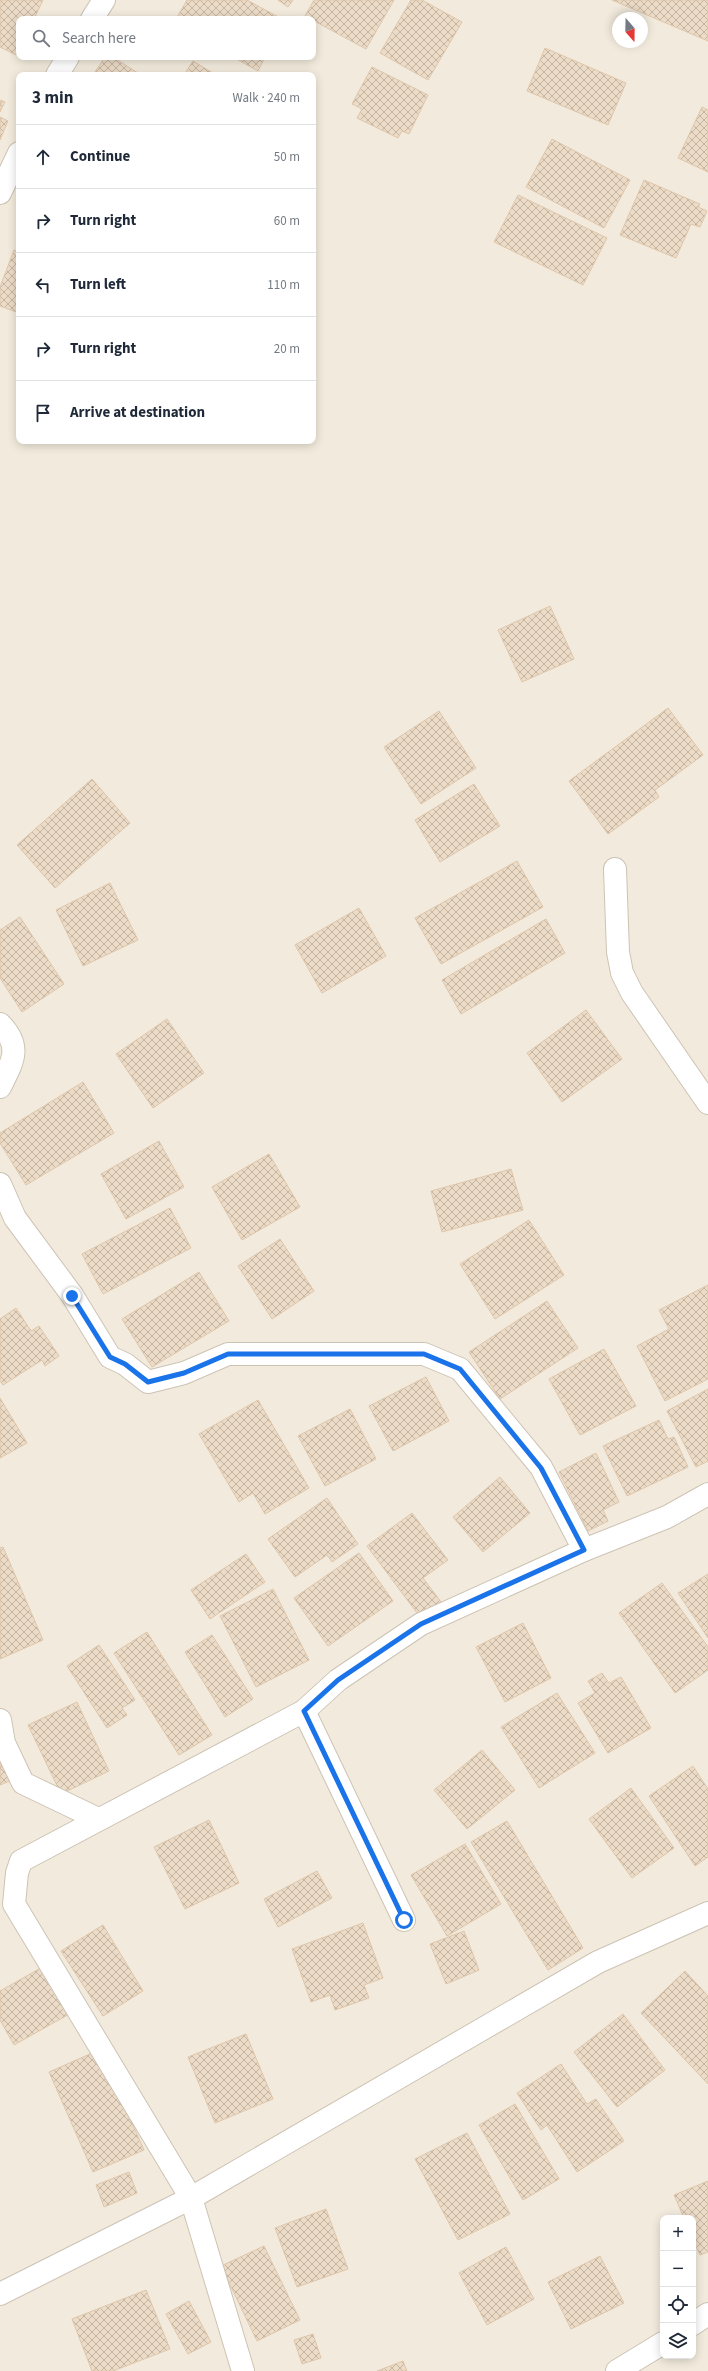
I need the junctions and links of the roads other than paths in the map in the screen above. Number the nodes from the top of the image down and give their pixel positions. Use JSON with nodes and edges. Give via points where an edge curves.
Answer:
{"nodes":[{"id":1,"x":104,"y":0,"type":"edge"},
{"id":2,"x":94,"y":16,"type":"edge"},
{"id":3,"x":66,"y":60,"type":"edge"},
{"id":4,"x":59,"y":72,"type":"edge"},
{"id":5,"x":16,"y":159,"type":"edge"},
{"id":6,"x":0,"y":193,"type":"edge"},
{"id":7,"x":615,"y":869,"type":"dead end"},
{"id":8,"x":0,"y":1024,"type":"edge"},
{"id":9,"x":0,"y":1088,"type":"edge"},
{"id":10,"x":707,"y":1100,"type":"edge"},
{"id":11,"x":0,"y":1184,"type":"edge"},
{"id":12,"x":708,"y":1494,"type":"edge"},
{"id":13,"x":584,"y":1550,"type":"junction"},
{"id":14,"x":304,"y":1711,"type":"junction"},
{"id":15,"x":0,"y":1720,"type":"edge"},
{"id":16,"x":98,"y":1819,"type":"junction"},
{"id":17,"x":708,"y":1913,"type":"edge"},
{"id":18,"x":404,"y":1920,"type":"dead end"},
{"id":19,"x":191,"y":2198,"type":"junction"},
{"id":20,"x":0,"y":2294,"type":"edge"},
{"id":21,"x":708,"y":2314,"type":"edge"},
{"id":22,"x":694,"y":2323,"type":"edge"},
{"id":23,"x":660,"y":2345,"type":"edge"},
{"id":24,"x":243,"y":2371,"type":"edge"},
{"id":25,"x":617,"y":2371,"type":"edge"}],
"edges":[{"from":1,"to":2,"type":"street"},
{"from":3,"to":4,"type":"street"},
{"from":5,"to":6,"type":"street"},
{"from":7,"to":10,"type":"street","via":[[618,952],[622,973],[632,993]]},
{"from":8,"to":9,"type":"street","via":[[8,1032],[14,1057]]},
{"from":11,"to":13,"type":"street","via":[[15,1218],[72,1296],[110,1357],[125,1364],[148,1382],[184,1373],[228,1354],[424,1354],[460,1369],[541,1468]]},
{"from":12,"to":13,"type":"street","via":[[667,1517]]},
{"from":13,"to":14,"type":"street","via":[[421,1624],[338,1680]]},
{"from":14,"to":16,"type":"street"},
{"from":14,"to":18,"type":"street"},
{"from":15,"to":16,"type":"street","via":[[4,1743],[23,1783]]},
{"from":16,"to":19,"type":"street","via":[[21,1861],[14,1904]]},
{"from":17,"to":19,"type":"street","via":[[598,1962]]},
{"from":19,"to":20,"type":"street"},
{"from":19,"to":24,"type":"street"},
{"from":21,"to":22,"type":"street"},
{"from":23,"to":25,"type":"street"}]}
